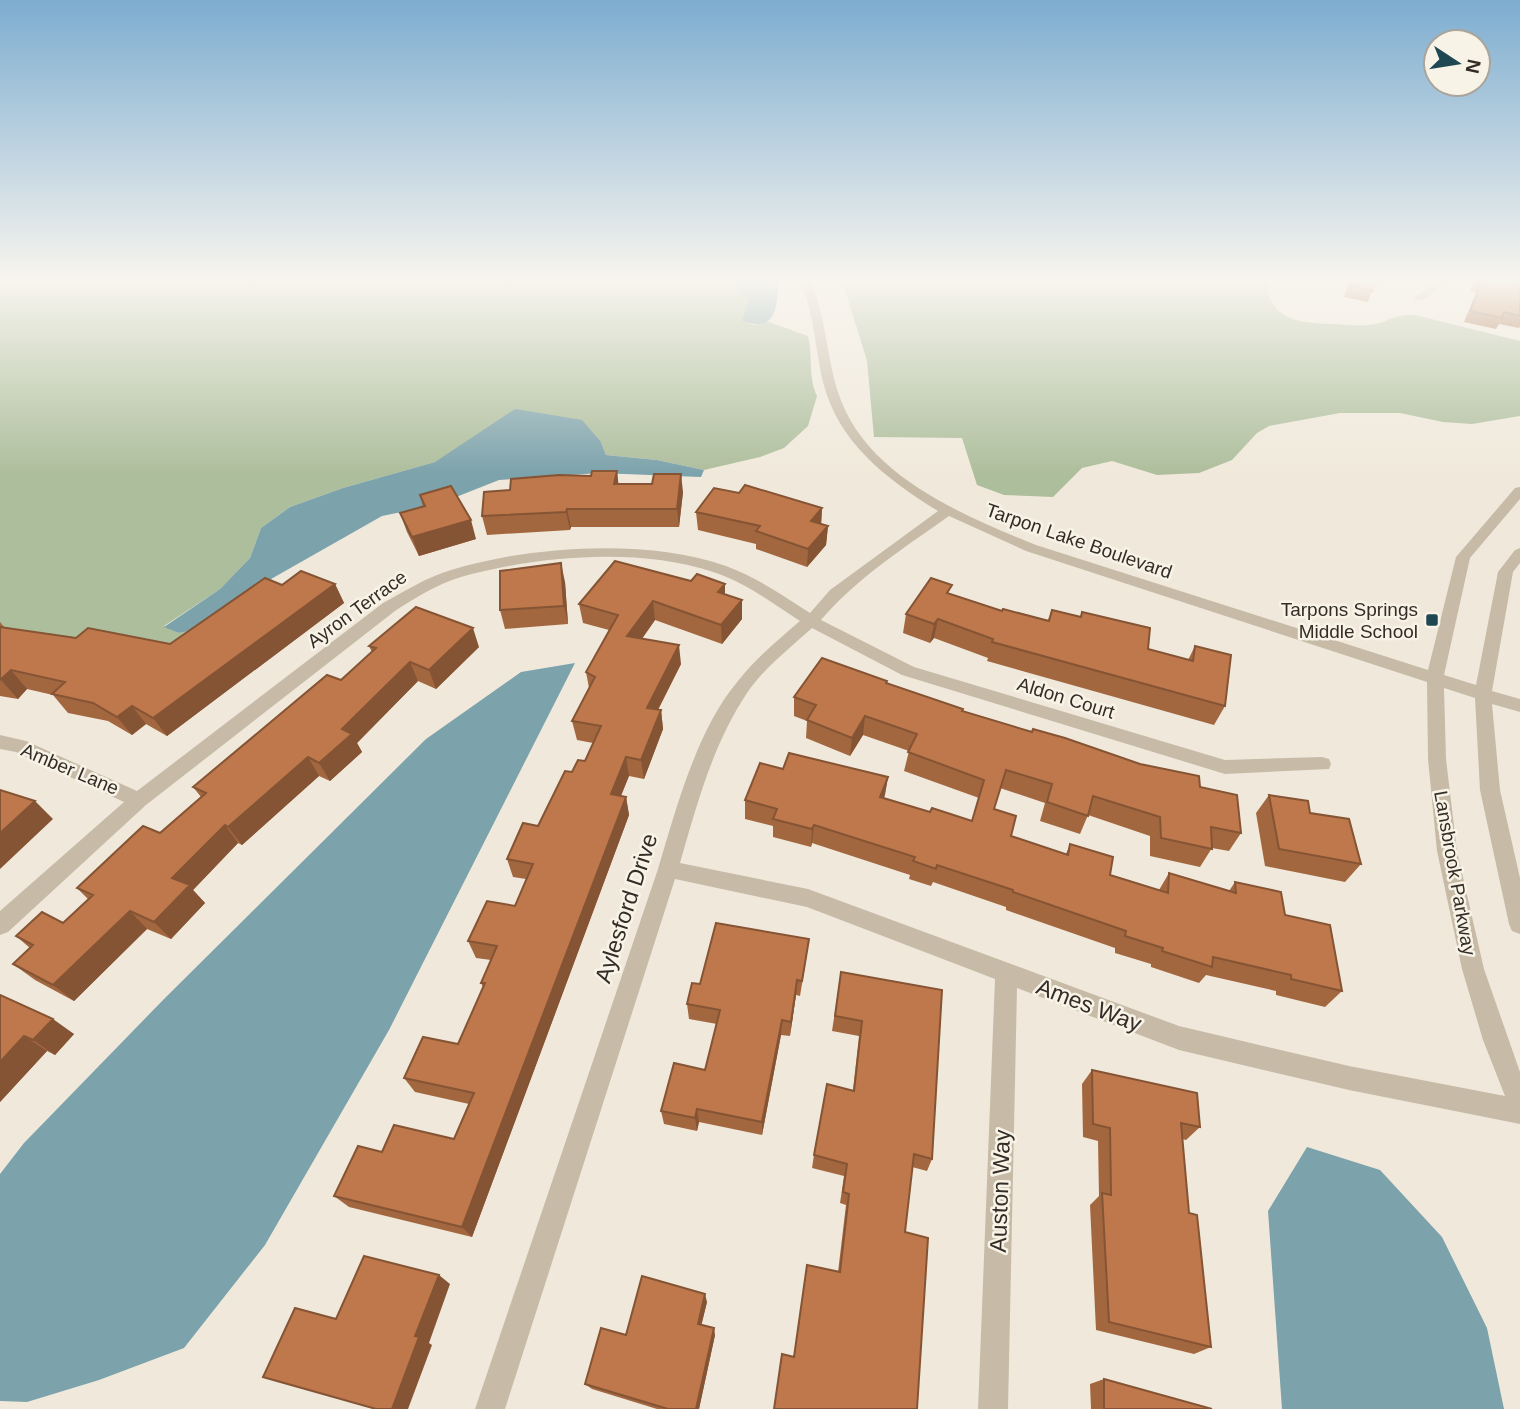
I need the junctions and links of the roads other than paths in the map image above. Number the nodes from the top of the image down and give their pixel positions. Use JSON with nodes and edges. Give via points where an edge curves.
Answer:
{"nodes":[{"id":1,"x":823,"y":344,"type":"edge"},
{"id":2,"x":1520,"y":491,"type":"edge"},
{"id":3,"x":947,"y":511,"type":"junction"},
{"id":4,"x":1520,"y":553,"type":"edge"},
{"id":5,"x":811,"y":621,"type":"junction"},
{"id":6,"x":1435,"y":678,"type":"junction"},
{"id":7,"x":1483,"y":694,"type":"junction"},
{"id":8,"x":1520,"y":706,"type":"edge"},
{"id":9,"x":0,"y":742,"type":"edge"},
{"id":10,"x":1322,"y":764,"type":"dead end"},
{"id":11,"x":139,"y":800,"type":"junction"},
{"id":12,"x":667,"y":869,"type":"junction"},
{"id":13,"x":1520,"y":924,"type":"edge"},
{"id":14,"x":0,"y":925,"type":"edge"},
{"id":15,"x":1006,"y":974,"type":"junction"},
{"id":16,"x":1520,"y":1103,"type":"edge"},
{"id":17,"x":1520,"y":1111,"type":"edge"},
{"id":18,"x":490,"y":1409,"type":"edge"},
{"id":19,"x":993,"y":1409,"type":"edge"}],
"edges":[{"from":1,"to":3,"type":"street","name":"Tarpon Lake Boulevard","via":[[842,416],[879,463]]},
{"from":2,"to":6,"type":"street","name":"Lansbrook Parkway","via":[[1463,557]]},
{"from":3,"to":5,"type":"street","name":"Aylesford Drive","via":[[835,594]]},
{"from":3,"to":6,"type":"street","name":"Tarpon Lake Boulevard","via":[[1031,548]]},
{"from":4,"to":7,"type":"street","via":[[1506,572]]},
{"from":5,"to":10,"type":"street","name":"Aldon Court","via":[[908,671],[1212,763]]},
{"from":5,"to":11,"type":"street","name":"Ayron Terrace","via":[[758,586],[676,557],[607,553],[521,559],[454,574],[388,607]]},
{"from":5,"to":12,"type":"street","name":"Aylesford Drive","via":[[774,652],[743,687],[720,725],[692,787]]},
{"from":6,"to":7,"type":"street","name":"Tarpon Lake Boulevard"},
{"from":6,"to":16,"type":"street","name":"Lansbrook Parkway","via":[[1438,770],[1453,878],[1477,981]]},
{"from":7,"to":8,"type":"street","name":"Tarpon Lake Boulevard"},
{"from":7,"to":13,"type":"street","via":[[1490,790]]},
{"from":9,"to":11,"type":"street","name":"Amber Lane","via":[[20,746]]},
{"from":11,"to":14,"type":"street","name":"Ayron Terrace"},
{"from":12,"to":15,"type":"street","name":"Ames Way","via":[[808,898]]},
{"from":12,"to":18,"type":"street","name":"Aylesford Drive"},
{"from":15,"to":17,"type":"street","name":"Ames Way","via":[[1179,1038],[1349,1078]]},
{"from":15,"to":19,"type":"street","name":"Auston Way"}]}
